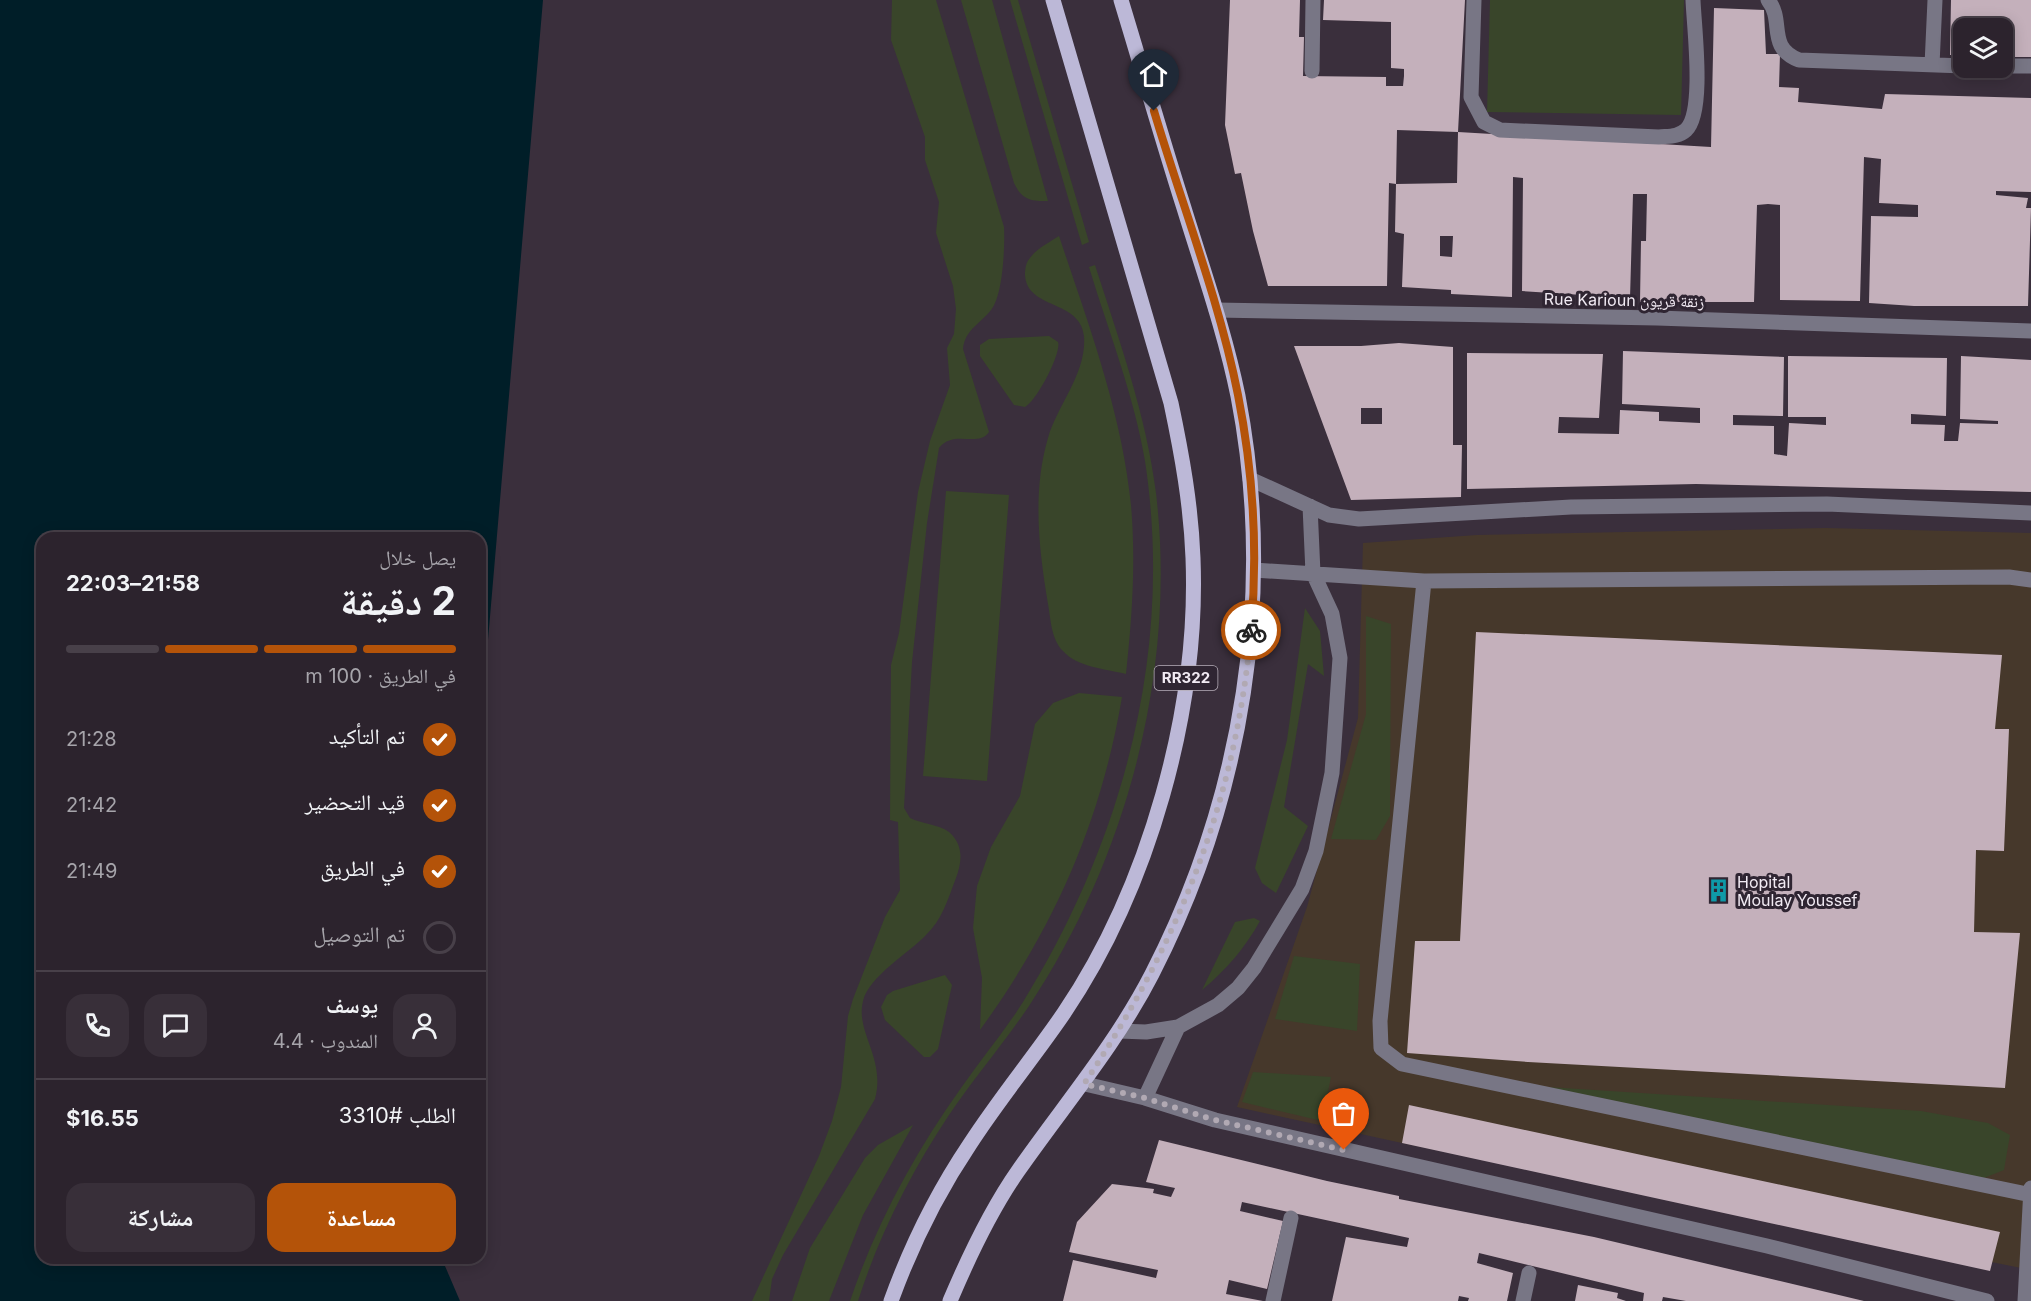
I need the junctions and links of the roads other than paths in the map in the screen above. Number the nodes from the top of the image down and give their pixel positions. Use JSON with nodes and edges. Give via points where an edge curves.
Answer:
{"nodes":[{"id":1,"x":1053,"y":0,"type":"edge"},
{"id":2,"x":1121,"y":0,"type":"edge"},
{"id":3,"x":1313,"y":0,"type":"edge"},
{"id":4,"x":1474,"y":0,"type":"edge"},
{"id":5,"x":1693,"y":0,"type":"edge"},
{"id":6,"x":1768,"y":0,"type":"edge"},
{"id":7,"x":1935,"y":0,"type":"edge"},
{"id":8,"x":1932,"y":65,"type":"junction"},
{"id":9,"x":1953,"y":66,"type":"edge"},
{"id":10,"x":2013,"y":66,"type":"edge"},
{"id":11,"x":2031,"y":66,"type":"edge"},
{"id":12,"x":1312,"y":71,"type":"dead end"},
{"id":13,"x":1216,"y":310,"type":"junction"},
{"id":14,"x":2031,"y":331,"type":"edge"},
{"id":15,"x":1250,"y":479,"type":"junction"},
{"id":16,"x":1310,"y":506,"type":"junction"},
{"id":17,"x":2031,"y":513,"type":"edge"},
{"id":18,"x":1254,"y":570,"type":"junction"},
{"id":19,"x":1313,"y":573,"type":"junction"},
{"id":20,"x":2031,"y":580,"type":"edge"},
{"id":21,"x":1424,"y":581,"type":"junction"},
{"id":22,"x":1178,"y":1027,"type":"junction"},
{"id":23,"x":1119,"y":1031,"type":"junction"},
{"id":24,"x":1084,"y":1084,"type":"junction"},
{"id":25,"x":1145,"y":1098,"type":"junction"},
{"id":26,"x":2031,"y":1188,"type":"edge"},
{"id":27,"x":2031,"y":1195,"type":"edge"},
{"id":28,"x":1291,"y":1218,"type":"dead end"},
{"id":29,"x":1529,"y":1273,"type":"dead end"},
{"id":30,"x":891,"y":1301,"type":"edge"},
{"id":31,"x":950,"y":1301,"type":"edge"},
{"id":32,"x":1273,"y":1301,"type":"edge"},
{"id":33,"x":1523,"y":1301,"type":"edge"},
{"id":34,"x":1987,"y":1301,"type":"edge"},
{"id":35,"x":2025,"y":1301,"type":"edge"}],
"edges":[{"from":1,"to":30,"type":"main road","number":"RR322","via":[[1171,403],[1182,455],[1193,559],[1188,665],[1169,769],[1116,919],[1064,1012],[942,1188]]},
{"from":2,"to":13,"type":"main road"},
{"from":3,"to":12,"type":"street"},
{"from":4,"to":5,"type":"street","via":[[1471,97],[1484,122],[1500,130],[1659,137],[1676,136],[1686,130],[1695,109]]},
{"from":6,"to":8,"type":"street","via":[[1782,48],[1799,60]]},
{"from":7,"to":8,"type":"street"},
{"from":8,"to":9,"type":"street"},
{"from":10,"to":11,"type":"street"},
{"from":13,"to":14,"type":"street","name":"Rue Karioun زنقة قريون","via":[[1646,318]]},
{"from":13,"to":15,"type":"main road","via":[[1238,394]]},
{"from":15,"to":16,"type":"street"},
{"from":15,"to":18,"type":"main road"},
{"from":16,"to":17,"type":"street","via":[[1329,515],[1359,519],[1571,507],[1827,504]]},
{"from":16,"to":19,"type":"street"},
{"from":18,"to":19,"type":"street"},
{"from":18,"to":23,"type":"main road","via":[[1248,663],[1221,799],[1178,918]]},
{"from":19,"to":21,"type":"street"},
{"from":19,"to":22,"type":"street","via":[[1332,614],[1340,658],[1332,773],[1316,851],[1302,889],[1254,968],[1218,1005]]},
{"from":20,"to":21,"type":"street","via":[[2009,577]]},
{"from":21,"to":27,"type":"street","via":[[1380,1021],[1381,1048],[1402,1064]]},
{"from":22,"to":23,"type":"street"},
{"from":22,"to":25,"type":"street"},
{"from":23,"to":24,"type":"main road"},
{"from":24,"to":25,"type":"street"},
{"from":24,"to":31,"type":"main road","via":[[1018,1172],[989,1219]]},
{"from":25,"to":34,"type":"street","via":[[1215,1120],[1756,1243]]},
{"from":26,"to":27,"type":"street"},
{"from":27,"to":35,"type":"street"},
{"from":28,"to":32,"type":"street"},
{"from":29,"to":33,"type":"street"}]}
